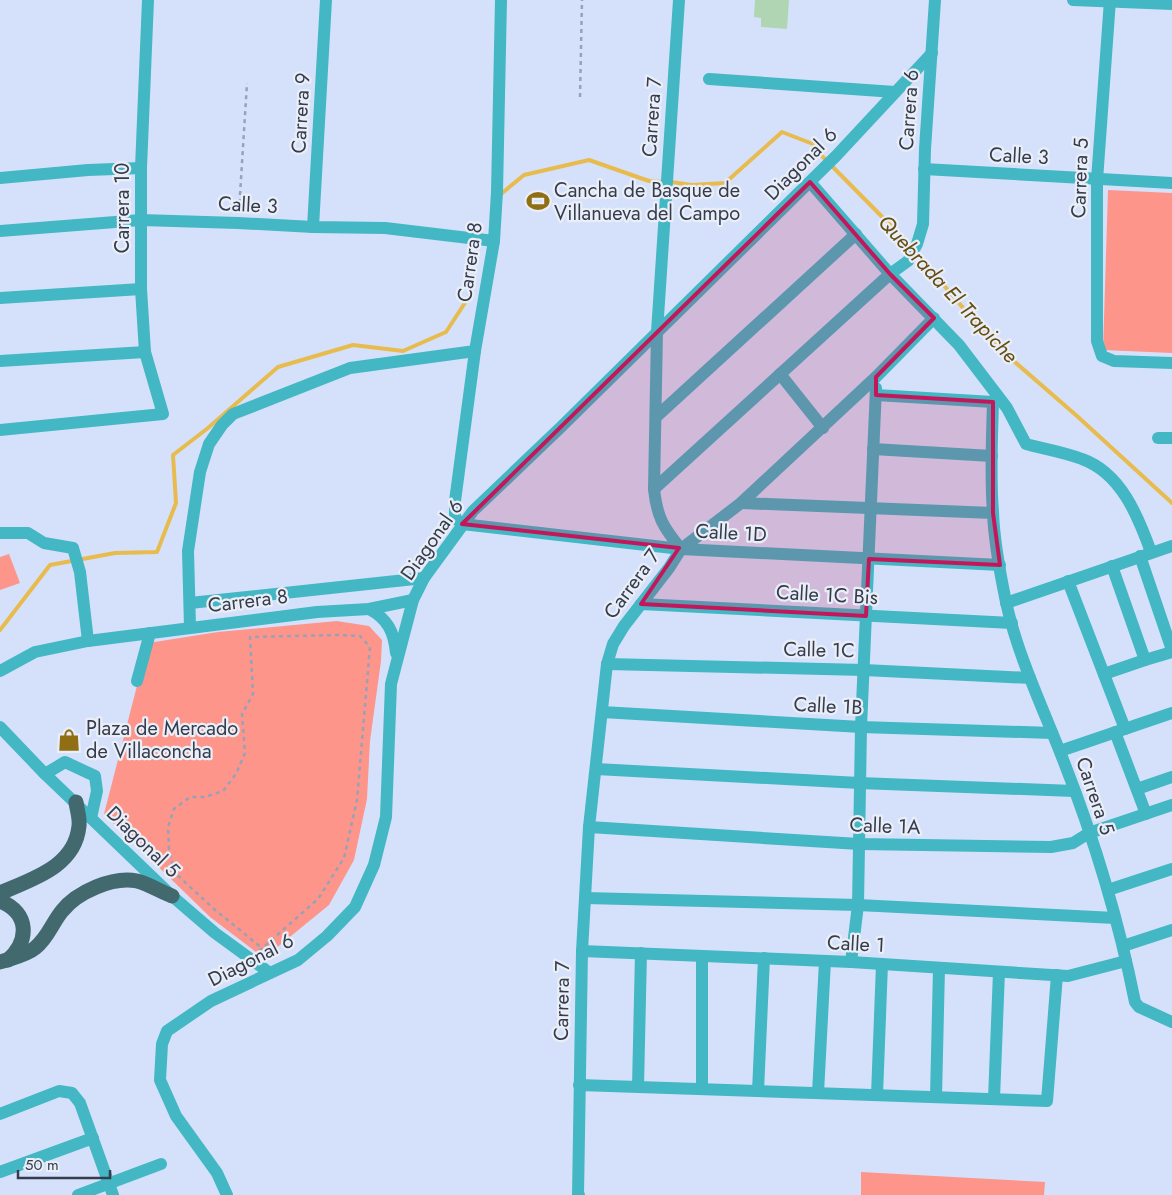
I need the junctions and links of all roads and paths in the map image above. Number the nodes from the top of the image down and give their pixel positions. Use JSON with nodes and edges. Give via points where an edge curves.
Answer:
{"nodes":[{"id":1,"x":148,"y":0,"type":"edge"},
{"id":2,"x":326,"y":0,"type":"edge"},
{"id":3,"x":501,"y":0,"type":"edge"},
{"id":4,"x":582,"y":0,"type":"edge"},
{"id":5,"x":679,"y":0,"type":"edge"},
{"id":6,"x":935,"y":0,"type":"edge"},
{"id":7,"x":1073,"y":0,"type":"edge"},
{"id":8,"x":1110,"y":1,"type":"edge"},
{"id":9,"x":1172,"y":4,"type":"edge"},
{"id":10,"x":932,"y":53,"type":"junction"},
{"id":11,"x":709,"y":79,"type":"dead end"},
{"id":12,"x":248,"y":83,"type":"dead end"},
{"id":13,"x":895,"y":92,"type":"junction"},
{"id":14,"x":580,"y":97,"type":"dead end"},
{"id":15,"x":141,"y":168,"type":"junction"},
{"id":16,"x":924,"y":169,"type":"junction"},
{"id":17,"x":0,"y":178,"type":"edge"},
{"id":18,"x":1097,"y":180,"type":"junction"},
{"id":19,"x":810,"y":182,"type":"junction"},
{"id":20,"x":1172,"y":183,"type":"edge"},
{"id":21,"x":141,"y":220,"type":"junction"},
{"id":22,"x":238,"y":222,"type":"junction"},
{"id":23,"x":313,"y":227,"type":"junction"},
{"id":24,"x":0,"y":231,"type":"edge"},
{"id":25,"x":856,"y":234,"type":"junction"},
{"id":26,"x":494,"y":241,"type":"junction"},
{"id":27,"x":890,"y":274,"type":"junction"},
{"id":28,"x":141,"y":289,"type":"junction"},
{"id":29,"x":0,"y":298,"type":"edge"},
{"id":30,"x":934,"y":318,"type":"junction"},
{"id":31,"x":657,"y":332,"type":"junction"},
{"id":32,"x":475,"y":351,"type":"junction"},
{"id":33,"x":145,"y":352,"type":"junction"},
{"id":34,"x":0,"y":362,"type":"edge"},
{"id":35,"x":1172,"y":362,"type":"edge"},
{"id":36,"x":780,"y":374,"type":"junction"},
{"id":37,"x":876,"y":378,"type":"junction"},
{"id":38,"x":876,"y":395,"type":"junction"},
{"id":39,"x":656,"y":417,"type":"junction"},
{"id":40,"x":823,"y":428,"type":"junction"},
{"id":41,"x":0,"y":430,"type":"edge"},
{"id":42,"x":1158,"y":438,"type":"dead end"},
{"id":43,"x":1172,"y":438,"type":"edge"},
{"id":44,"x":873,"y":450,"type":"junction"},
{"id":45,"x":992,"y":456,"type":"junction"},
{"id":46,"x":654,"y":489,"type":"junction"},
{"id":47,"x":741,"y":503,"type":"junction"},
{"id":48,"x":871,"y":507,"type":"junction"},
{"id":49,"x":993,"y":513,"type":"junction"},
{"id":50,"x":462,"y":524,"type":"junction"},
{"id":51,"x":0,"y":534,"type":"edge"},
{"id":52,"x":1172,"y":546,"type":"edge"},
{"id":53,"x":680,"y":549,"type":"junction"},
{"id":54,"x":1146,"y":554,"type":"junction"},
{"id":55,"x":869,"y":559,"type":"junction"},
{"id":56,"x":1000,"y":565,"type":"junction"},
{"id":57,"x":1112,"y":566,"type":"junction"},
{"id":58,"x":424,"y":578,"type":"junction"},
{"id":59,"x":1068,"y":581,"type":"junction"},
{"id":60,"x":413,"y":600,"type":"junction"},
{"id":61,"x":190,"y":603,"type":"junction"},
{"id":62,"x":1006,"y":603,"type":"junction"},
{"id":63,"x":642,"y":604,"type":"junction"},
{"id":64,"x":369,"y":609,"type":"junction"},
{"id":65,"x":866,"y":616,"type":"junction"},
{"id":66,"x":1012,"y":623,"type":"junction"},
{"id":67,"x":190,"y":627,"type":"junction"},
{"id":68,"x":150,"y":633,"type":"junction"},
{"id":69,"x":88,"y":641,"type":"junction"},
{"id":70,"x":1172,"y":651,"type":"edge"},
{"id":71,"x":1145,"y":660,"type":"junction"},
{"id":72,"x":396,"y":663,"type":"junction"},
{"id":73,"x":607,"y":664,"type":"junction"},
{"id":74,"x":864,"y":670,"type":"junction"},
{"id":75,"x":0,"y":672,"type":"edge"},
{"id":76,"x":1104,"y":674,"type":"junction"},
{"id":77,"x":1030,"y":678,"type":"junction"},
{"id":78,"x":137,"y":681,"type":"dead end"},
{"id":79,"x":602,"y":712,"type":"junction"},
{"id":80,"x":1172,"y":713,"type":"edge"},
{"id":81,"x":0,"y":727,"type":"edge"},
{"id":82,"x":861,"y":727,"type":"junction"},
{"id":83,"x":1120,"y":731,"type":"junction"},
{"id":84,"x":1052,"y":734,"type":"junction"},
{"id":85,"x":1060,"y":751,"type":"junction"},
{"id":86,"x":596,"y":769,"type":"junction"},
{"id":87,"x":45,"y":774,"type":"junction"},
{"id":88,"x":1172,"y":777,"type":"edge"},
{"id":89,"x":860,"y":783,"type":"junction"},
{"id":90,"x":1137,"y":789,"type":"junction"},
{"id":91,"x":1074,"y":791,"type":"junction"},
{"id":92,"x":76,"y":802,"type":"junction"},
{"id":93,"x":1172,"y":805,"type":"edge"},
{"id":94,"x":1146,"y":814,"type":"junction"},
{"id":95,"x":90,"y":818,"type":"junction"},
{"id":96,"x":589,"y":827,"type":"junction"},
{"id":97,"x":1089,"y":833,"type":"junction"},
{"id":98,"x":859,"y":844,"type":"junction"},
{"id":99,"x":1172,"y":869,"type":"edge"},
{"id":100,"x":1108,"y":890,"type":"junction"},
{"id":101,"x":0,"y":893,"type":"edge"},
{"id":102,"x":172,"y":896,"type":"junction"},
{"id":103,"x":585,"y":898,"type":"junction"},
{"id":104,"x":0,"y":901,"type":"edge"},
{"id":105,"x":858,"y":905,"type":"junction"},
{"id":106,"x":1115,"y":918,"type":"junction"},
{"id":107,"x":1172,"y":930,"type":"edge"},
{"id":108,"x":1123,"y":946,"type":"junction"},
{"id":109,"x":262,"y":948,"type":"junction"},
{"id":110,"x":582,"y":951,"type":"junction"},
{"id":111,"x":641,"y":953,"type":"junction"},
{"id":112,"x":702,"y":956,"type":"junction"},
{"id":113,"x":764,"y":958,"type":"junction"},
{"id":114,"x":251,"y":960,"type":"junction"},
{"id":115,"x":4,"y":961,"type":"edge"},
{"id":116,"x":825,"y":961,"type":"junction"},
{"id":117,"x":851,"y":962,"type":"junction"},
{"id":118,"x":882,"y":964,"type":"junction"},
{"id":119,"x":1126,"y":964,"type":"junction"},
{"id":120,"x":940,"y":968,"type":"junction"},
{"id":121,"x":999,"y":972,"type":"junction"},
{"id":122,"x":270,"y":973,"type":"junction"},
{"id":123,"x":1057,"y":975,"type":"junction"},
{"id":124,"x":1172,"y":1022,"type":"edge"},
{"id":125,"x":580,"y":1085,"type":"junction"},
{"id":126,"x":638,"y":1087,"type":"junction"},
{"id":127,"x":702,"y":1089,"type":"junction"},
{"id":128,"x":758,"y":1091,"type":"junction"},
{"id":129,"x":818,"y":1093,"type":"junction"},
{"id":130,"x":877,"y":1095,"type":"junction"},
{"id":131,"x":936,"y":1097,"type":"junction"},
{"id":132,"x":994,"y":1099,"type":"junction"},
{"id":133,"x":0,"y":1114,"type":"edge"},
{"id":134,"x":93,"y":1138,"type":"junction"},
{"id":135,"x":161,"y":1164,"type":"dead end"},
{"id":136,"x":0,"y":1172,"type":"edge"},
{"id":137,"x":110,"y":1189,"type":"edge"},
{"id":138,"x":78,"y":1195,"type":"edge"},
{"id":139,"x":227,"y":1195,"type":"edge"},
{"id":140,"x":579,"y":1195,"type":"edge"}],
"edges":[{"from":1,"to":15,"type":"street","name":"Carrera 10"},
{"from":2,"to":23,"type":"street","name":"Carrera 9"},
{"from":3,"to":26,"type":"street","name":"Carrera 8","via":[[498,192]]},
{"from":4,"to":14,"type":"path"},
{"from":5,"to":31,"type":"street","name":"Carrera 7"},
{"from":6,"to":10,"type":"street","name":"Carrera 6"},
{"from":7,"to":8,"type":"street"},
{"from":8,"to":9,"type":"street"},
{"from":8,"to":18,"type":"street","name":"Carrera 5"},
{"from":10,"to":13,"type":"street","name":"Diagonal 6"},
{"from":10,"to":16,"type":"street","name":"Carrera 6"},
{"from":11,"to":13,"type":"street"},
{"from":12,"to":22,"type":"path"},
{"from":13,"to":19,"type":"street","name":"Diagonal 6"},
{"from":15,"to":17,"type":"street"},
{"from":15,"to":21,"type":"street","name":"Carrera 10"},
{"from":16,"to":18,"type":"street","name":"Calle 3"},
{"from":16,"to":27,"type":"street","name":"Carrera 6","via":[[923,224],[917,244],[908,261]]},
{"from":18,"to":20,"type":"street","name":"Calle 3"},
{"from":18,"to":35,"type":"street","name":"Carrera 5","via":[[1097,340],[1102,356],[1114,362]]},
{"from":19,"to":25,"type":"street"},
{"from":19,"to":31,"type":"street","name":"Diagonal 6"},
{"from":21,"to":22,"type":"street","name":"Calle 3"},
{"from":21,"to":24,"type":"street","name":"Calle 3"},
{"from":21,"to":28,"type":"street","name":"Carrera 10"},
{"from":22,"to":23,"type":"street","name":"Calle 3"},
{"from":23,"to":26,"type":"street","name":"Calle 3","via":[[385,228]]},
{"from":25,"to":27,"type":"street"},
{"from":25,"to":39,"type":"street"},
{"from":26,"to":32,"type":"street","name":"Carrera 8"},
{"from":27,"to":30,"type":"street"},
{"from":27,"to":36,"type":"street"},
{"from":28,"to":29,"type":"street"},
{"from":28,"to":33,"type":"street","name":"Carrera 10"},
{"from":30,"to":37,"type":"street"},
{"from":30,"to":54,"type":"street","via":[[959,345],[1006,408],[1026,444],[1083,459],[1105,471],[1131,504]]},
{"from":31,"to":39,"type":"street","name":"Carrera 7"},
{"from":31,"to":50,"type":"street","name":"Diagonal 6"},
{"from":32,"to":50,"type":"street","name":"Carrera 8","via":[[455,501],[455,518]]},
{"from":32,"to":61,"type":"street","via":[[350,368],[233,414],[209,444],[200,472],[188,551]]},
{"from":33,"to":34,"type":"street"},
{"from":33,"to":41,"type":"street","name":"Carrera 10","via":[[163,414]]},
{"from":36,"to":40,"type":"street"},
{"from":36,"to":46,"type":"street"},
{"from":37,"to":38,"type":"street"},
{"from":37,"to":40,"type":"street"},
{"from":38,"to":44,"type":"street"},
{"from":38,"to":45,"type":"street","name":"Carrera 5","via":[[993,402]]},
{"from":39,"to":46,"type":"street","name":"Carrera 7"},
{"from":40,"to":47,"type":"street"},
{"from":42,"to":43,"type":"street"},
{"from":44,"to":45,"type":"street"},
{"from":44,"to":48,"type":"street"},
{"from":45,"to":49,"type":"street","name":"Carrera 5"},
{"from":46,"to":53,"type":"street","name":"Carrera 7","via":[[662,523]]},
{"from":47,"to":48,"type":"street"},
{"from":47,"to":53,"type":"street"},
{"from":48,"to":49,"type":"street"},
{"from":48,"to":55,"type":"street"},
{"from":49,"to":56,"type":"street","name":"Carrera 5"},
{"from":50,"to":53,"type":"street","name":"Calle 1D"},
{"from":50,"to":58,"type":"street","name":"Diagonal 6"},
{"from":51,"to":69,"type":"street","via":[[28,533],[44,543],[73,548],[80,572]]},
{"from":52,"to":54,"type":"street"},
{"from":53,"to":55,"type":"street","name":"Calle 1D"},
{"from":53,"to":63,"type":"street","name":"Carrera 7"},
{"from":54,"to":57,"type":"street"},
{"from":54,"to":70,"type":"street"},
{"from":55,"to":56,"type":"street","name":"Calle 1D"},
{"from":55,"to":65,"type":"street"},
{"from":56,"to":62,"type":"street","name":"Carrera 5"},
{"from":57,"to":59,"type":"street"},
{"from":57,"to":71,"type":"street"},
{"from":58,"to":60,"type":"street","name":"Diagonal 6"},
{"from":58,"to":61,"type":"street"},
{"from":59,"to":62,"type":"street"},
{"from":59,"to":76,"type":"street"},
{"from":60,"to":64,"type":"street","name":"Carrera 8"},
{"from":60,"to":72,"type":"street","name":"Diagonal 6"},
{"from":61,"to":67,"type":"street"},
{"from":62,"to":66,"type":"street","name":"Carrera 5"},
{"from":63,"to":65,"type":"street","name":"Calle 1C Bis"},
{"from":63,"to":73,"type":"street","name":"Carrera 7","via":[[624,626]]},
{"from":64,"to":67,"type":"street","name":"Carrera 8"},
{"from":64,"to":72,"type":"street","via":[[380,616],[393,632]]},
{"from":65,"to":66,"type":"street","name":"Calle 1C Bis"},
{"from":65,"to":74,"type":"street"},
{"from":66,"to":77,"type":"street","name":"Carrera 5"},
{"from":67,"to":68,"type":"street","name":"Carrera 8"},
{"from":68,"to":69,"type":"street","name":"Carrera 8"},
{"from":68,"to":78,"type":"street"},
{"from":69,"to":75,"type":"street","via":[[35,652]]},
{"from":70,"to":71,"type":"street"},
{"from":71,"to":76,"type":"street"},
{"from":72,"to":122,"type":"street","name":"Diagonal 6","via":[[391,684],[386,817],[374,865],[355,907],[298,960]]},
{"from":73,"to":74,"type":"street","name":"Calle 1C"},
{"from":73,"to":79,"type":"street","name":"Carrera 7"},
{"from":74,"to":77,"type":"street","name":"Calle 1C"},
{"from":74,"to":82,"type":"street"},
{"from":76,"to":83,"type":"street"},
{"from":77,"to":84,"type":"street","name":"Carrera 5"},
{"from":79,"to":82,"type":"street","name":"Calle 1B"},
{"from":79,"to":86,"type":"street","name":"Carrera 7"},
{"from":80,"to":83,"type":"street"},
{"from":81,"to":87,"type":"street","name":"Diagonal 5"},
{"from":82,"to":84,"type":"street","name":"Calle 1B"},
{"from":82,"to":89,"type":"street"},
{"from":83,"to":85,"type":"street"},
{"from":83,"to":90,"type":"street"},
{"from":84,"to":85,"type":"street","name":"Carrera 5"},
{"from":85,"to":91,"type":"street","name":"Carrera 5"},
{"from":86,"to":89,"type":"street"},
{"from":86,"to":96,"type":"street","name":"Carrera 7"},
{"from":87,"to":92,"type":"street","name":"Diagonal 5"},
{"from":87,"to":95,"type":"street","via":[[65,762],[96,776],[97,791]]},
{"from":88,"to":90,"type":"street"},
{"from":89,"to":91,"type":"street"},
{"from":89,"to":98,"type":"street"},
{"from":90,"to":94,"type":"street"},
{"from":91,"to":97,"type":"street","name":"Carrera 5"},
{"from":92,"to":95,"type":"street","name":"Diagonal 5"},
{"from":92,"to":101,"type":"highway","via":[[79,824],[76,842],[67,857],[47,873]]},
{"from":93,"to":94,"type":"street","name":"Calle 1A"},
{"from":94,"to":97,"type":"street","name":"Calle 1A"},
{"from":95,"to":102,"type":"street","name":"Diagonal 5"},
{"from":96,"to":98,"type":"street","name":"Calle 1A"},
{"from":96,"to":103,"type":"street","name":"Carrera 7"},
{"from":97,"to":98,"type":"street","name":"Calle 1A","via":[[1074,843],[1051,847]]},
{"from":97,"to":100,"type":"street","name":"Carrera 5"},
{"from":98,"to":105,"type":"street"},
{"from":99,"to":100,"type":"street"},
{"from":100,"to":106,"type":"street","name":"Carrera 5"},
{"from":102,"to":114,"type":"street","name":"Diagonal 5"},
{"from":102,"to":115,"type":"highway","via":[[137,881],[118,881],[96,887],[62,910],[36,948],[23,956]]},
{"from":103,"to":105,"type":"street"},
{"from":103,"to":110,"type":"street","name":"Carrera 7"},
{"from":104,"to":115,"type":"highway","via":[[18,914],[23,926],[23,939],[17,951]]},
{"from":105,"to":106,"type":"street"},
{"from":105,"to":117,"type":"street"},
{"from":106,"to":108,"type":"street","name":"Carrera 5"},
{"from":107,"to":108,"type":"street"},
{"from":108,"to":119,"type":"street","name":"Carrera 5"},
{"from":109,"to":109,"type":"path","via":[[318,899],[344,858],[357,800],[370,647],[360,636],[250,637],[253,694],[242,714],[245,753],[236,774],[223,791],[190,797],[174,809],[168,827],[174,872]]},
{"from":109,"to":114,"type":"path"},
{"from":110,"to":111,"type":"street","name":"Calle 1"},
{"from":110,"to":125,"type":"street","name":"Carrera 7"},
{"from":111,"to":112,"type":"street","name":"Calle 1"},
{"from":111,"to":126,"type":"street"},
{"from":112,"to":113,"type":"street","name":"Calle 1"},
{"from":112,"to":127,"type":"street"},
{"from":113,"to":116,"type":"street","name":"Calle 1"},
{"from":113,"to":128,"type":"street"},
{"from":114,"to":122,"type":"street","name":"Diagonal 5"},
{"from":116,"to":117,"type":"street","name":"Calle 1"},
{"from":116,"to":129,"type":"street"},
{"from":117,"to":118,"type":"street","name":"Calle 1"},
{"from":118,"to":120,"type":"street","name":"Calle 1"},
{"from":118,"to":130,"type":"street"},
{"from":119,"to":123,"type":"street","name":"Calle 1","via":[[1068,976]]},
{"from":119,"to":124,"type":"street","name":"Carrera 5","via":[[1139,1007]]},
{"from":120,"to":121,"type":"street","name":"Calle 1"},
{"from":120,"to":131,"type":"street"},
{"from":121,"to":123,"type":"street","name":"Calle 1"},
{"from":121,"to":132,"type":"street"},
{"from":122,"to":139,"type":"street","name":"Diagonal 6","via":[[211,1001],[167,1031],[162,1044],[160,1080],[176,1116]]},
{"from":123,"to":132,"type":"street","via":[[1047,1101]]},
{"from":125,"to":126,"type":"street"},
{"from":125,"to":140,"type":"street","name":"Carrera 7"},
{"from":126,"to":127,"type":"street"},
{"from":127,"to":128,"type":"street"},
{"from":128,"to":129,"type":"street"},
{"from":129,"to":130,"type":"street"},
{"from":130,"to":131,"type":"street"},
{"from":131,"to":132,"type":"street"},
{"from":133,"to":134,"type":"street","via":[[59,1090],[68,1091],[77,1097]]},
{"from":134,"to":136,"type":"street"},
{"from":134,"to":137,"type":"street"},
{"from":135,"to":137,"type":"street"},
{"from":137,"to":138,"type":"street"}]}
